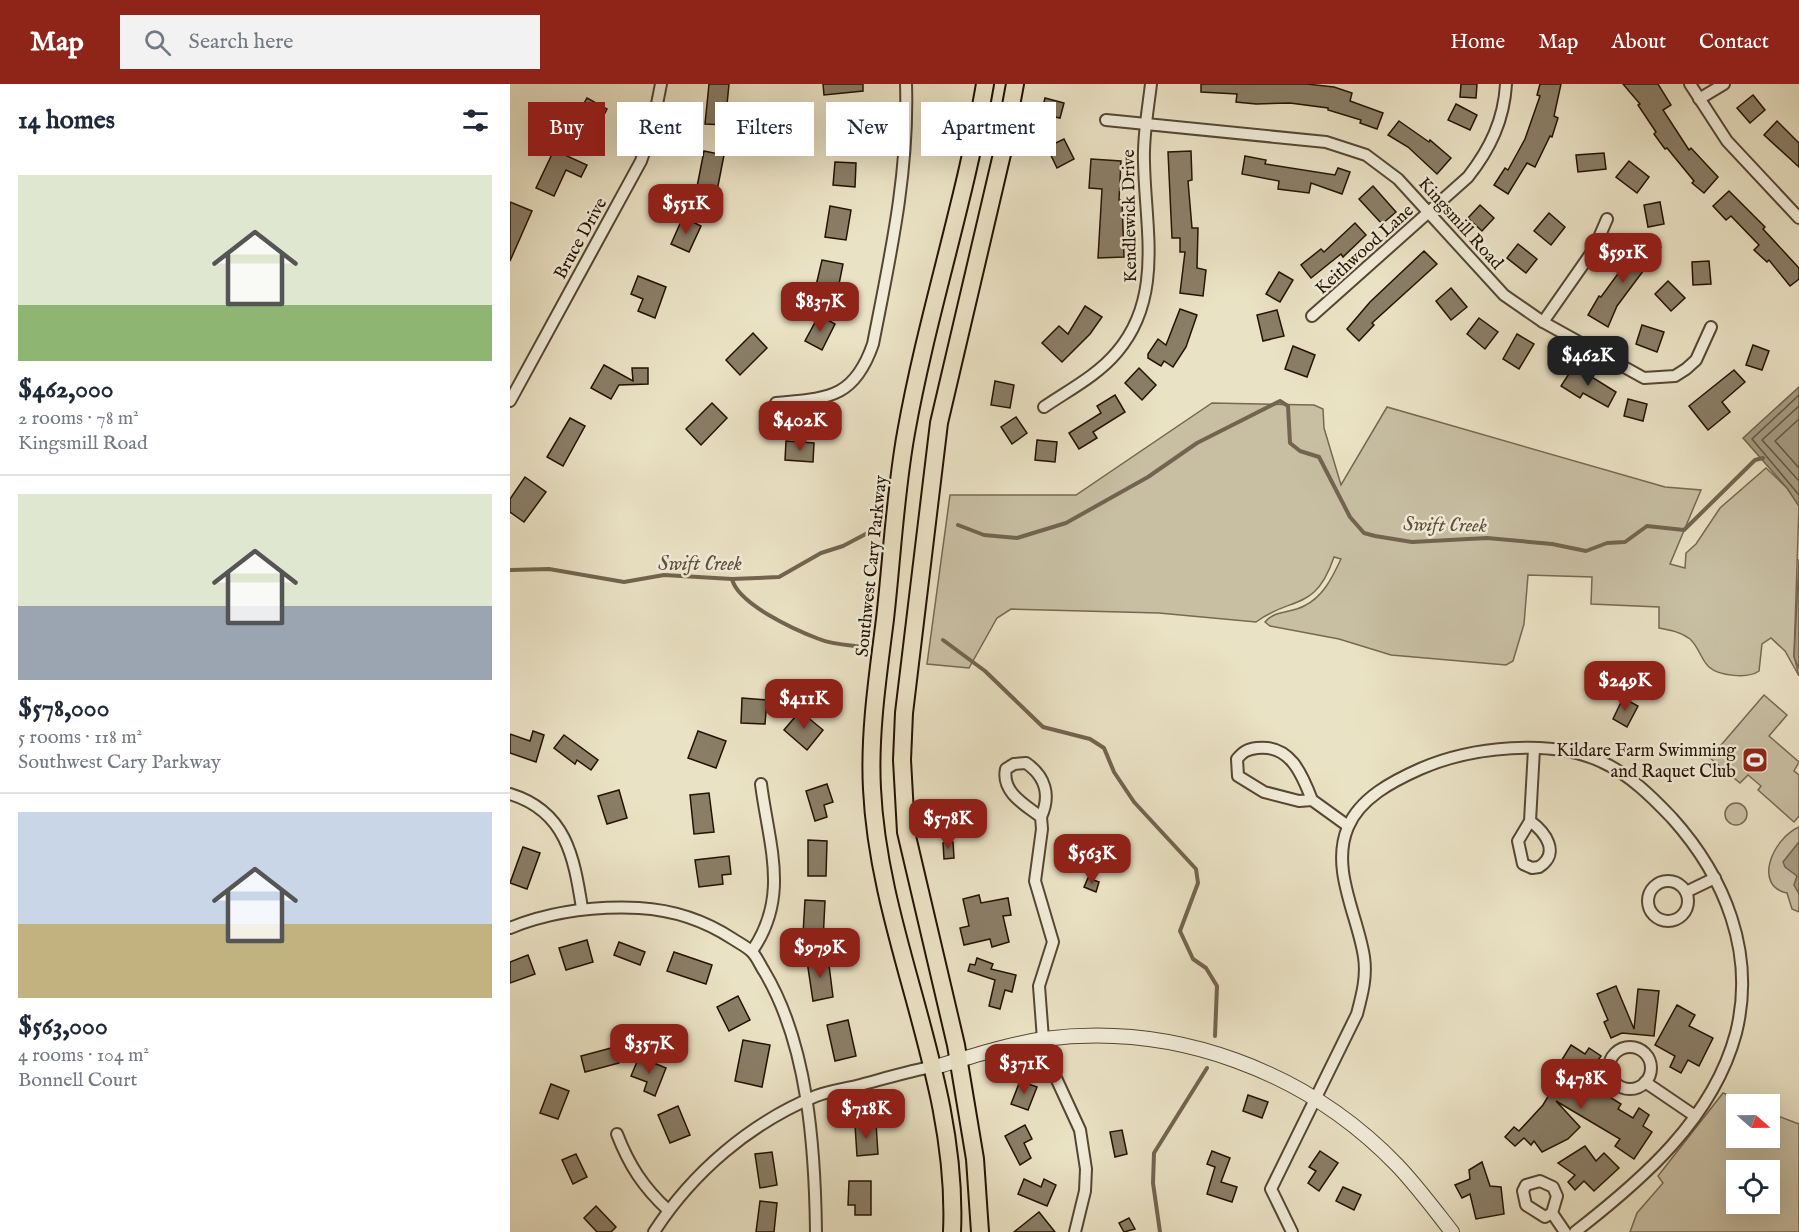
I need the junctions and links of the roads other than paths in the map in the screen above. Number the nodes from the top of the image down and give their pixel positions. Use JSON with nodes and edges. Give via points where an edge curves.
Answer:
{"nodes":[{"id":1,"x":661,"y":84,"type":"edge"},
{"id":2,"x":906,"y":84,"type":"edge"},
{"id":3,"x":985,"y":84,"type":"edge"},
{"id":4,"x":1015,"y":84,"type":"edge"},
{"id":5,"x":1151,"y":84,"type":"edge"},
{"id":6,"x":1506,"y":84,"type":"edge"},
{"id":7,"x":1690,"y":84,"type":"edge"},
{"id":8,"x":1724,"y":84,"type":"edge"},
{"id":9,"x":1699,"y":99,"type":"junction"},
{"id":10,"x":1106,"y":120,"type":"dead end"},
{"id":11,"x":1144,"y":124,"type":"junction"},
{"id":12,"x":1429,"y":213,"type":"junction"},
{"id":13,"x":1799,"y":218,"type":"edge"},
{"id":14,"x":1606,"y":219,"type":"dead end"},
{"id":15,"x":1312,"y":316,"type":"dead end"},
{"id":16,"x":1543,"y":322,"type":"junction"},
{"id":17,"x":1711,"y":327,"type":"dead end"},
{"id":18,"x":510,"y":401,"type":"edge"},
{"id":19,"x":776,"y":403,"type":"dead end"},
{"id":20,"x":1044,"y":407,"type":"dead end"},
{"id":21,"x":1534,"y":749,"type":"junction"},
{"id":22,"x":761,"y":784,"type":"dead end"},
{"id":23,"x":510,"y":794,"type":"edge"},
{"id":24,"x":1312,"y":800,"type":"junction"},
{"id":25,"x":1041,"y":817,"type":"junction"},
{"id":26,"x":1530,"y":821,"type":"dead end"},
{"id":27,"x":1348,"y":826,"type":"junction"},
{"id":28,"x":1715,"y":878,"type":"junction"},
{"id":29,"x":1686,"y":892,"type":"dead end"},
{"id":30,"x":582,"y":909,"type":"junction"},
{"id":31,"x":510,"y":928,"type":"edge"},
{"id":32,"x":752,"y":951,"type":"junction"},
{"id":33,"x":1043,"y":1039,"type":"junction"},
{"id":34,"x":945,"y":1064,"type":"junction"},
{"id":35,"x":1645,"y":1082,"type":"dead end"},
{"id":36,"x":1316,"y":1098,"type":"junction"},
{"id":37,"x":806,"y":1102,"type":"junction"},
{"id":38,"x":1695,"y":1116,"type":"junction"},
{"id":39,"x":617,"y":1134,"type":"dead end"},
{"id":40,"x":668,"y":1209,"type":"junction"},
{"id":41,"x":1552,"y":1213,"type":"dead end"},
{"id":42,"x":654,"y":1232,"type":"edge"},
{"id":43,"x":816,"y":1232,"type":"edge"},
{"id":44,"x":952,"y":1232,"type":"edge"},
{"id":45,"x":980,"y":1232,"type":"edge"},
{"id":46,"x":1075,"y":1232,"type":"edge"},
{"id":47,"x":1292,"y":1232,"type":"edge"},
{"id":48,"x":1452,"y":1232,"type":"edge"},
{"id":49,"x":1565,"y":1232,"type":"edge"},
{"id":50,"x":1575,"y":1232,"type":"edge"}],
"edges":[{"from":1,"to":18,"type":"street","name":"Bruce Drive","via":[[641,160]]},
{"from":2,"to":19,"type":"street","via":[[907,138],[900,203],[867,360],[853,384],[832,396]]},
{"from":3,"to":34,"type":"main road","name":"Southwest Cary Parkway","via":[[906,435],[874,713],[872,787],[887,890]]},
{"from":4,"to":34,"type":"main road","name":"Southwest Cary Parkway","via":[[939,423],[904,713],[906,832]]},
{"from":5,"to":11,"type":"street","name":"Kendlewick Drive"},
{"from":6,"to":12,"type":"street","name":"Keithwood Lane","via":[[1502,115],[1485,155],[1468,177]]},
{"from":7,"to":9,"type":"street"},
{"from":8,"to":9,"type":"street"},
{"from":9,"to":13,"type":"street","via":[[1727,141]]},
{"from":10,"to":11,"type":"street","name":"Kendlewick Drive"},
{"from":11,"to":12,"type":"street","name":"Kingsmill Road","via":[[1286,137],[1348,148],[1383,166]]},
{"from":11,"to":20,"type":"street","name":"Kendlewick Drive","via":[[1149,282],[1144,305],[1128,338],[1107,363]]},
{"from":12,"to":15,"type":"street","name":"Keithwood Lane"},
{"from":12,"to":16,"type":"street","name":"Kingsmill Road","via":[[1504,295]]},
{"from":14,"to":16,"type":"street","via":[[1594,249]]},
{"from":16,"to":17,"type":"street","name":"Kingsmill Road","via":[[1627,371],[1658,379],[1675,376],[1696,360]]},
{"from":21,"to":26,"type":"street"},
{"from":21,"to":27,"type":"street","via":[[1484,751],[1431,764],[1395,780],[1374,795]]},
{"from":21,"to":28,"type":"street","via":[[1585,756],[1629,778],[1654,799],[1696,846]]},
{"from":22,"to":32,"type":"street","via":[[774,870],[774,902],[766,928]]},
{"from":23,"to":30,"type":"street","via":[[534,803],[561,831],[574,862]]},
{"from":24,"to":24,"type":"street","via":[[1283,798],[1253,788],[1238,776],[1237,759],[1252,748],[1280,751],[1295,764]]},
{"from":24,"to":27,"type":"street"},
{"from":25,"to":25,"type":"street","via":[[1009,790],[1004,776],[1014,764],[1026,763],[1042,778],[1047,796]]},
{"from":25,"to":33,"type":"street","via":[[1035,880],[1053,942],[1039,986]]},
{"from":27,"to":36,"type":"street","via":[[1342,847],[1343,865],[1365,960],[1365,986]]},
{"from":28,"to":29,"type":"street"},
{"from":28,"to":38,"type":"street","via":[[1729,907],[1738,940],[1741,999],[1728,1054]]},
{"from":30,"to":31,"type":"street"},
{"from":30,"to":32,"type":"street","via":[[670,911],[708,924]]},
{"from":32,"to":37,"type":"street","via":[[786,1013]]},
{"from":33,"to":34,"type":"street"},
{"from":33,"to":36,"type":"street","via":[[1104,1036],[1174,1043],[1248,1065]]},
{"from":33,"to":46,"type":"street","via":[[1050,1065],[1080,1130],[1085,1153],[1085,1191]]},
{"from":34,"to":37,"type":"street","via":[[816,1096]]},
{"from":34,"to":44,"type":"main road","name":"Southwest Cary Parkway"},
{"from":34,"to":45,"type":"main road","name":"Southwest Cary Parkway","via":[[975,1159]]},
{"from":35,"to":38,"type":"street"},
{"from":36,"to":47,"type":"street","via":[[1271,1189]]},
{"from":36,"to":48,"type":"street","via":[[1397,1165]]},
{"from":37,"to":40,"type":"street","via":[[771,1119],[731,1146]]},
{"from":37,"to":43,"type":"street"},
{"from":38,"to":50,"type":"street","via":[[1650,1170]]},
{"from":39,"to":40,"type":"street","via":[[648,1192]]},
{"from":40,"to":42,"type":"street"},
{"from":41,"to":49,"type":"street"}]}
